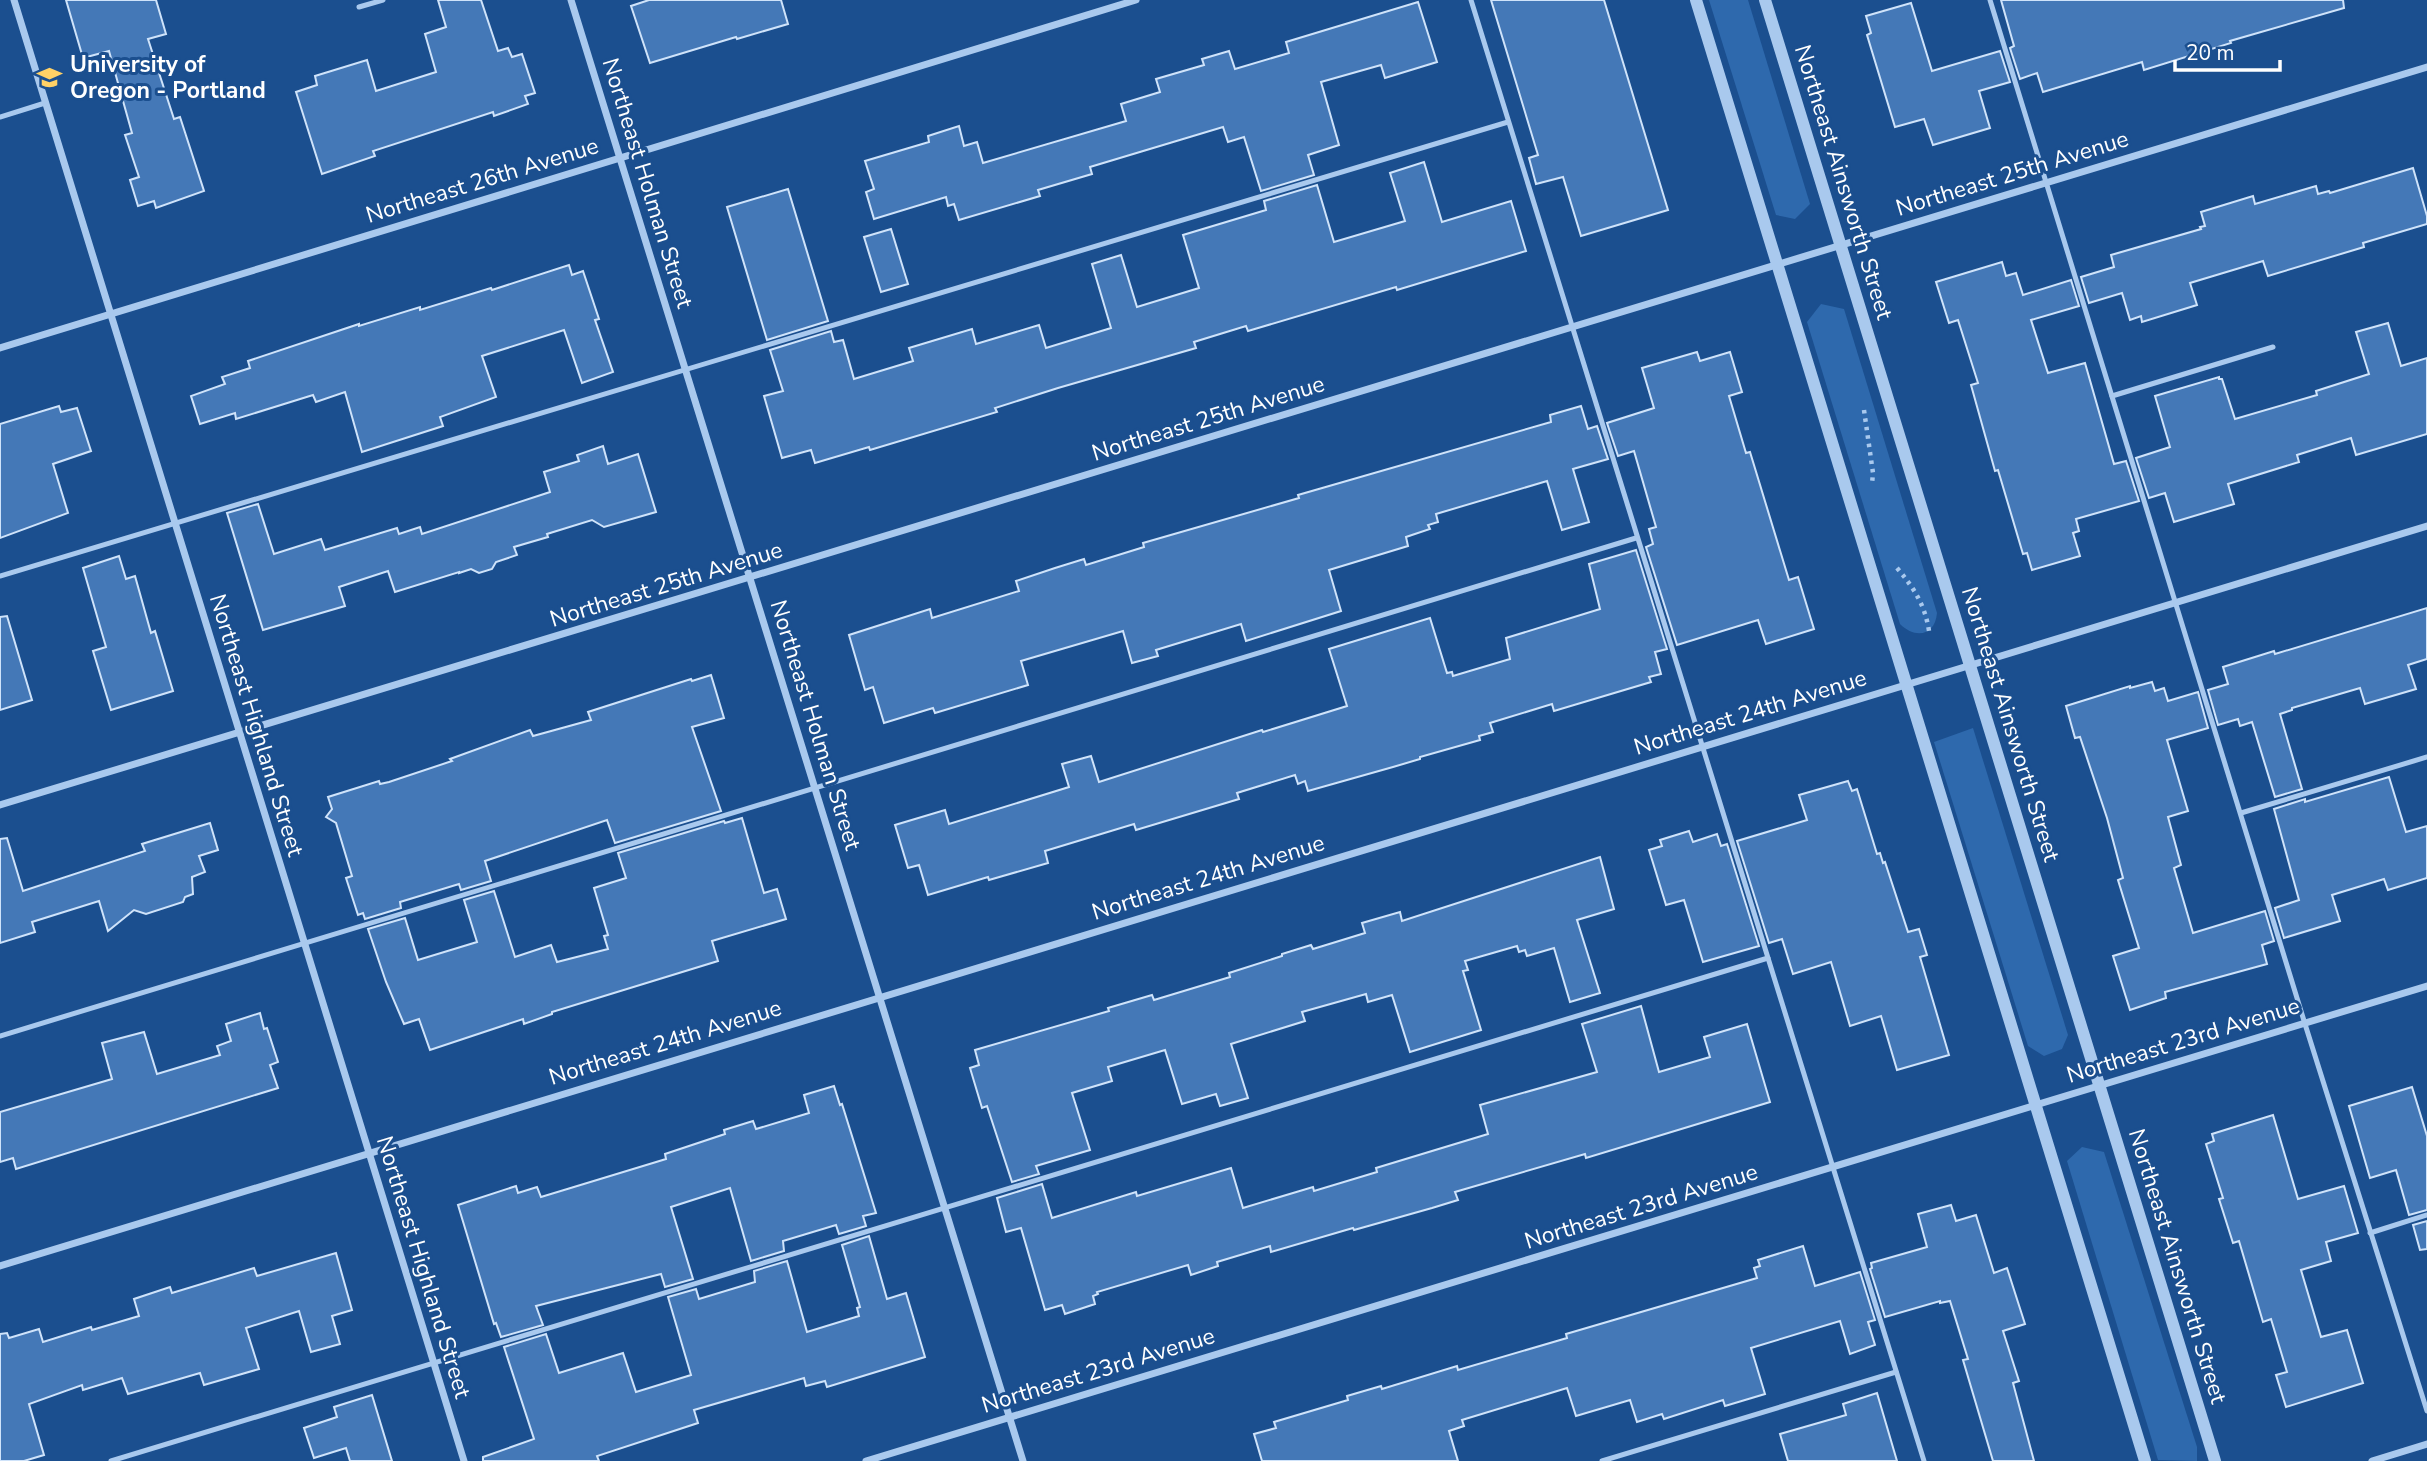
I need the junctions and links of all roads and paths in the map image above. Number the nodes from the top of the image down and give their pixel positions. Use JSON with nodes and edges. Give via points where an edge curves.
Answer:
{"nodes":[{"id":1,"x":14,"y":0,"type":"edge"},
{"id":2,"x":383,"y":0,"type":"edge"},
{"id":3,"x":571,"y":0,"type":"edge"},
{"id":4,"x":1136,"y":0,"type":"edge"},
{"id":5,"x":1471,"y":0,"type":"edge"},
{"id":6,"x":1696,"y":0,"type":"edge"},
{"id":7,"x":1765,"y":0,"type":"edge"},
{"id":8,"x":1990,"y":0,"type":"edge"},
{"id":9,"x":359,"y":8,"type":"dead end"},
{"id":10,"x":2427,"y":67,"type":"edge"},
{"id":11,"x":45,"y":103,"type":"junction"},
{"id":12,"x":0,"y":117,"type":"edge"},
{"id":13,"x":1508,"y":122,"type":"junction"},
{"id":14,"x":620,"y":158,"type":"junction"},
{"id":15,"x":2046,"y":183,"type":"junction"},
{"id":16,"x":1841,"y":245,"type":"junction"},
{"id":17,"x":1778,"y":264,"type":"junction"},
{"id":18,"x":110,"y":315,"type":"junction"},
{"id":19,"x":1571,"y":326,"type":"junction"},
{"id":20,"x":2273,"y":347,"type":"dead end"},
{"id":21,"x":0,"y":348,"type":"edge"},
{"id":22,"x":685,"y":368,"type":"junction"},
{"id":23,"x":2112,"y":396,"type":"junction"},
{"id":24,"x":1863,"y":404,"type":"dead end"},
{"id":25,"x":1870,"y":492,"type":"dead end"},
{"id":26,"x":174,"y":523,"type":"junction"},
{"id":27,"x":2427,"y":526,"type":"edge"},
{"id":28,"x":1636,"y":538,"type":"junction"},
{"id":29,"x":1891,"y":560,"type":"dead end"},
{"id":30,"x":0,"y":576,"type":"edge"},
{"id":31,"x":750,"y":578,"type":"junction"},
{"id":32,"x":2175,"y":603,"type":"junction"},
{"id":33,"x":1929,"y":632,"type":"dead end"},
{"id":34,"x":1971,"y":666,"type":"junction"},
{"id":35,"x":1906,"y":684,"type":"junction"},
{"id":36,"x":239,"y":732,"type":"junction"},
{"id":37,"x":1701,"y":748,"type":"junction"},
{"id":38,"x":2427,"y":757,"type":"edge"},
{"id":39,"x":815,"y":787,"type":"junction"},
{"id":40,"x":0,"y":805,"type":"edge"},
{"id":41,"x":2241,"y":813,"type":"junction"},
{"id":42,"x":304,"y":944,"type":"junction"},
{"id":43,"x":1768,"y":958,"type":"junction"},
{"id":44,"x":2427,"y":986,"type":"edge"},
{"id":45,"x":879,"y":997,"type":"junction"},
{"id":46,"x":2305,"y":1024,"type":"junction"},
{"id":47,"x":0,"y":1036,"type":"edge"},
{"id":48,"x":2101,"y":1086,"type":"junction"},
{"id":49,"x":2036,"y":1104,"type":"junction"},
{"id":50,"x":368,"y":1152,"type":"junction"},
{"id":51,"x":1834,"y":1168,"type":"junction"},
{"id":52,"x":944,"y":1208,"type":"junction"},
{"id":53,"x":2427,"y":1215,"type":"edge"},
{"id":54,"x":2370,"y":1233,"type":"junction"},
{"id":55,"x":0,"y":1266,"type":"edge"},
{"id":56,"x":433,"y":1362,"type":"junction"},
{"id":57,"x":1896,"y":1372,"type":"junction"},
{"id":58,"x":2427,"y":1412,"type":"edge"},
{"id":59,"x":1009,"y":1417,"type":"junction"},
{"id":60,"x":2427,"y":1444,"type":"edge"},
{"id":61,"x":111,"y":1461,"type":"edge"},
{"id":62,"x":464,"y":1461,"type":"edge"},
{"id":63,"x":866,"y":1461,"type":"edge"},
{"id":64,"x":1023,"y":1461,"type":"edge"},
{"id":65,"x":1602,"y":1461,"type":"edge"},
{"id":66,"x":1924,"y":1461,"type":"edge"},
{"id":67,"x":2145,"y":1461,"type":"edge"},
{"id":68,"x":2215,"y":1461,"type":"edge"},
{"id":69,"x":2372,"y":1461,"type":"edge"}],
"edges":[{"from":1,"to":11,"type":"street","name":"Northeast Highland Street"},
{"from":2,"to":9,"type":"lane"},
{"from":3,"to":14,"type":"street","name":"Northeast Holman Street"},
{"from":4,"to":14,"type":"street","name":"Northeast 26th Avenue"},
{"from":5,"to":13,"type":"lane"},
{"from":6,"to":17,"type":"street"},
{"from":7,"to":16,"type":"street","name":"Northeast Ainsworth Street"},
{"from":8,"to":15,"type":"lane"},
{"from":10,"to":15,"type":"street","name":"Northeast 25th Avenue"},
{"from":11,"to":12,"type":"lane"},
{"from":11,"to":18,"type":"street","name":"Northeast Highland Street"},
{"from":13,"to":19,"type":"lane"},
{"from":13,"to":22,"type":"lane"},
{"from":14,"to":18,"type":"street","name":"Northeast 26th Avenue"},
{"from":14,"to":22,"type":"street","name":"Northeast Holman Street"},
{"from":15,"to":16,"type":"street","name":"Northeast 25th Avenue"},
{"from":15,"to":23,"type":"lane"},
{"from":16,"to":17,"type":"street","name":"Northeast 25th Avenue"},
{"from":16,"to":34,"type":"street","name":"Northeast Ainsworth Street"},
{"from":17,"to":19,"type":"street","name":"Northeast 25th Avenue"},
{"from":17,"to":35,"type":"street"},
{"from":18,"to":21,"type":"street","name":"Northeast 26th Avenue"},
{"from":18,"to":26,"type":"street","name":"Northeast Highland Street"},
{"from":19,"to":28,"type":"lane"},
{"from":19,"to":31,"type":"street","name":"Northeast 25th Avenue"},
{"from":20,"to":23,"type":"lane"},
{"from":22,"to":26,"type":"lane"},
{"from":22,"to":31,"type":"street","name":"Northeast Holman Street"},
{"from":23,"to":32,"type":"lane"},
{"from":24,"to":25,"type":"path","via":[[1873,473]]},
{"from":26,"to":30,"type":"lane"},
{"from":26,"to":36,"type":"street","name":"Northeast Highland Street"},
{"from":27,"to":32,"type":"street","name":"Northeast 24th Avenue"},
{"from":28,"to":37,"type":"lane"},
{"from":28,"to":39,"type":"lane"},
{"from":29,"to":33,"type":"path","via":[[1919,597]]},
{"from":31,"to":36,"type":"street","name":"Northeast 25th Avenue"},
{"from":31,"to":39,"type":"street","name":"Northeast Holman Street"},
{"from":32,"to":34,"type":"street","name":"Northeast 24th Avenue"},
{"from":32,"to":41,"type":"lane"},
{"from":34,"to":35,"type":"street","name":"Northeast 24th Avenue"},
{"from":34,"to":48,"type":"street","name":"Northeast Ainsworth Street"},
{"from":35,"to":37,"type":"street","name":"Northeast 24th Avenue"},
{"from":35,"to":49,"type":"street"},
{"from":36,"to":40,"type":"street","name":"Northeast 25th Avenue"},
{"from":36,"to":42,"type":"street","name":"Northeast Highland Street"},
{"from":37,"to":43,"type":"lane"},
{"from":37,"to":45,"type":"street","name":"Northeast 24th Avenue"},
{"from":38,"to":41,"type":"lane"},
{"from":39,"to":42,"type":"lane"},
{"from":39,"to":45,"type":"street","name":"Northeast Holman Street"},
{"from":41,"to":46,"type":"lane"},
{"from":42,"to":47,"type":"lane"},
{"from":42,"to":50,"type":"street","name":"Northeast Highland Street"},
{"from":43,"to":51,"type":"lane"},
{"from":43,"to":52,"type":"lane"},
{"from":44,"to":46,"type":"street","name":"Northeast 23rd Avenue"},
{"from":45,"to":50,"type":"street","name":"Northeast 24th Avenue"},
{"from":45,"to":52,"type":"street","name":"Northeast Holman Street"},
{"from":46,"to":48,"type":"street","name":"Northeast 23rd Avenue"},
{"from":46,"to":54,"type":"lane"},
{"from":48,"to":49,"type":"street","name":"Northeast 23rd Avenue"},
{"from":48,"to":68,"type":"street","name":"Northeast Ainsworth Street"},
{"from":49,"to":51,"type":"street","name":"Northeast 23rd Avenue"},
{"from":49,"to":67,"type":"street"},
{"from":50,"to":55,"type":"street","name":"Northeast 24th Avenue"},
{"from":50,"to":56,"type":"street","name":"Northeast Highland Street"},
{"from":51,"to":57,"type":"lane"},
{"from":51,"to":59,"type":"street","name":"Northeast 23rd Avenue"},
{"from":52,"to":56,"type":"lane"},
{"from":52,"to":59,"type":"street","name":"Northeast Holman Street"},
{"from":53,"to":54,"type":"lane"},
{"from":54,"to":58,"type":"lane"},
{"from":56,"to":61,"type":"lane"},
{"from":56,"to":62,"type":"street","name":"Northeast Highland Street"},
{"from":57,"to":65,"type":"lane"},
{"from":57,"to":66,"type":"lane"},
{"from":59,"to":63,"type":"street","name":"Northeast 23rd Avenue"},
{"from":59,"to":64,"type":"street","name":"Northeast Holman Street"},
{"from":60,"to":69,"type":"street"}]}
